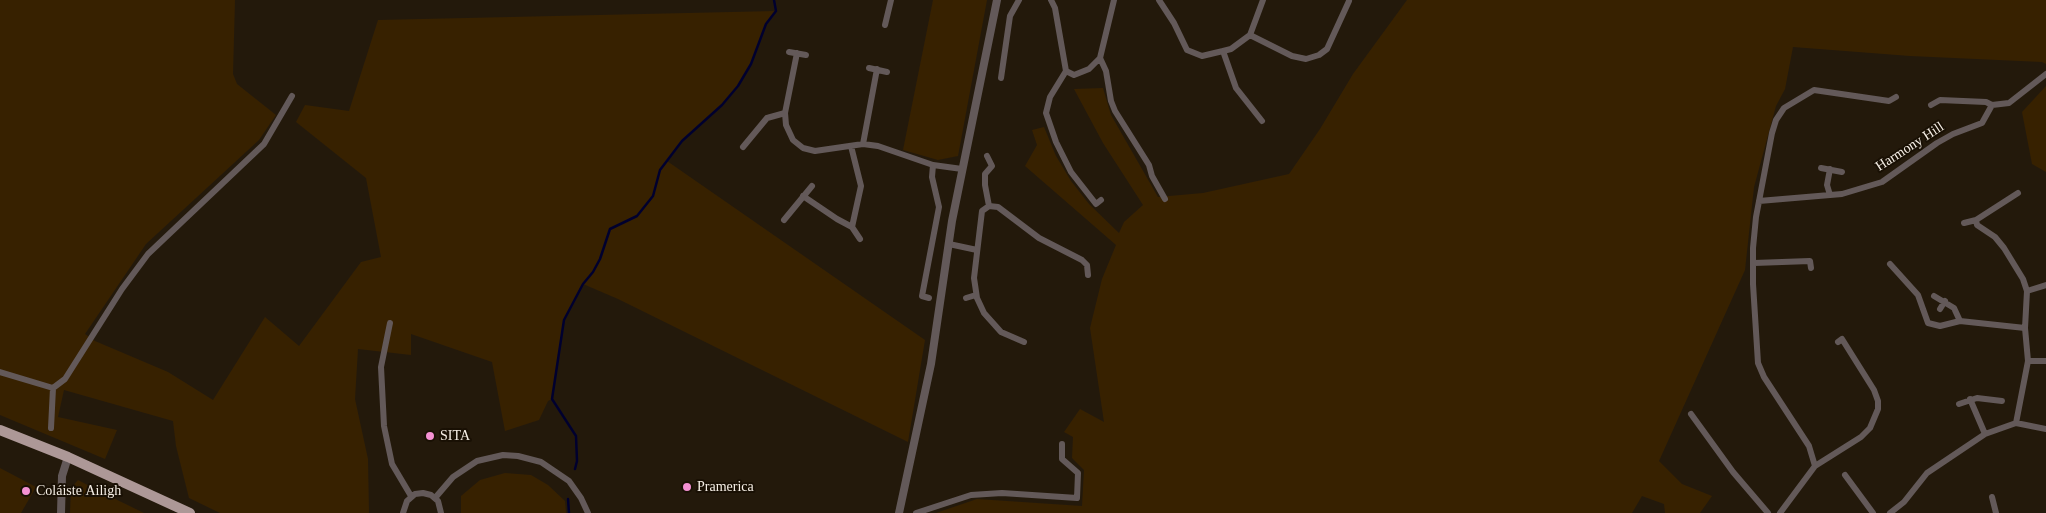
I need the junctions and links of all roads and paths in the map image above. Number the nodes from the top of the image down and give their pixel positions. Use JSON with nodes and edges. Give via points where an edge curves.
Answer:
{"nodes":[{"id":1,"x":891,"y":0,"type":"edge"},
{"id":2,"x":997,"y":0,"type":"edge"},
{"id":3,"x":1019,"y":0,"type":"edge"},
{"id":4,"x":1051,"y":0,"type":"edge"},
{"id":5,"x":1114,"y":0,"type":"edge"},
{"id":6,"x":1159,"y":0,"type":"edge"},
{"id":7,"x":1263,"y":0,"type":"edge"},
{"id":8,"x":1349,"y":1,"type":"edge"},
{"id":9,"x":885,"y":25,"type":"dead end"},
{"id":10,"x":1250,"y":35,"type":"junction"},
{"id":11,"x":1222,"y":51,"type":"junction"},
{"id":12,"x":789,"y":52,"type":"dead end"},
{"id":13,"x":797,"y":54,"type":"junction"},
{"id":14,"x":806,"y":56,"type":"dead end"},
{"id":15,"x":1100,"y":58,"type":"junction"},
{"id":16,"x":869,"y":68,"type":"dead end"},
{"id":17,"x":877,"y":69,"type":"junction"},
{"id":18,"x":1066,"y":71,"type":"junction"},
{"id":19,"x":887,"y":72,"type":"dead end"},
{"id":20,"x":2046,"y":74,"type":"edge"},
{"id":21,"x":1001,"y":78,"type":"dead end"},
{"id":22,"x":292,"y":96,"type":"dead end"},
{"id":23,"x":1896,"y":97,"type":"dead end"},
{"id":24,"x":1931,"y":105,"type":"dead end"},
{"id":25,"x":1992,"y":105,"type":"junction"},
{"id":26,"x":786,"y":113,"type":"junction"},
{"id":27,"x":1262,"y":121,"type":"dead end"},
{"id":28,"x":862,"y":144,"type":"junction"},
{"id":29,"x":851,"y":146,"type":"junction"},
{"id":30,"x":742,"y":147,"type":"dead end"},
{"id":31,"x":987,"y":156,"type":"dead end"},
{"id":32,"x":933,"y":165,"type":"junction"},
{"id":33,"x":1821,"y":168,"type":"dead end"},
{"id":34,"x":962,"y":169,"type":"junction"},
{"id":35,"x":1830,"y":169,"type":"junction"},
{"id":36,"x":1842,"y":172,"type":"dead end"},
{"id":37,"x":812,"y":186,"type":"dead end"},
{"id":38,"x":2018,"y":193,"type":"dead end"},
{"id":39,"x":803,"y":196,"type":"junction"},
{"id":40,"x":1830,"y":196,"type":"junction"},
{"id":41,"x":1165,"y":199,"type":"dead end"},
{"id":42,"x":1101,"y":200,"type":"dead end"},
{"id":43,"x":1759,"y":201,"type":"junction"},
{"id":44,"x":988,"y":206,"type":"junction"},
{"id":45,"x":784,"y":220,"type":"dead end"},
{"id":46,"x":1976,"y":220,"type":"junction"},
{"id":47,"x":1964,"y":223,"type":"dead end"},
{"id":48,"x":852,"y":227,"type":"junction"},
{"id":49,"x":860,"y":239,"type":"dead end"},
{"id":50,"x":949,"y":244,"type":"junction"},
{"id":51,"x":977,"y":250,"type":"junction"},
{"id":52,"x":1754,"y":263,"type":"junction"},
{"id":53,"x":1890,"y":264,"type":"dead end"},
{"id":54,"x":1811,"y":268,"type":"dead end"},
{"id":55,"x":1088,"y":275,"type":"dead end"},
{"id":56,"x":2046,"y":285,"type":"edge"},
{"id":57,"x":2027,"y":291,"type":"junction"},
{"id":58,"x":976,"y":295,"type":"junction"},
{"id":59,"x":1934,"y":296,"type":"dead end"},
{"id":60,"x":929,"y":298,"type":"dead end"},
{"id":61,"x":966,"y":298,"type":"dead end"},
{"id":62,"x":1945,"y":301,"type":"junction"},
{"id":63,"x":1940,"y":309,"type":"dead end"},
{"id":64,"x":1960,"y":320,"type":"junction"},
{"id":65,"x":390,"y":323,"type":"dead end"},
{"id":66,"x":2025,"y":328,"type":"junction"},
{"id":67,"x":1024,"y":342,"type":"dead end"},
{"id":68,"x":1838,"y":342,"type":"dead end"},
{"id":69,"x":2028,"y":361,"type":"junction"},
{"id":70,"x":2046,"y":361,"type":"edge"},
{"id":71,"x":0,"y":372,"type":"edge"},
{"id":72,"x":53,"y":388,"type":"junction"},
{"id":73,"x":1970,"y":400,"type":"junction"},
{"id":74,"x":2002,"y":401,"type":"dead end"},
{"id":75,"x":1959,"y":404,"type":"dead end"},
{"id":76,"x":1691,"y":414,"type":"dead end"},
{"id":77,"x":2016,"y":423,"type":"junction"},
{"id":78,"x":51,"y":428,"type":"dead end"},
{"id":79,"x":2046,"y":429,"type":"edge"},
{"id":80,"x":0,"y":430,"type":"edge"},
{"id":81,"x":1985,"y":434,"type":"junction"},
{"id":82,"x":1062,"y":444,"type":"dead end"},
{"id":83,"x":68,"y":457,"type":"junction"},
{"id":84,"x":1815,"y":466,"type":"junction"},
{"id":85,"x":1845,"y":476,"type":"dead end"},
{"id":86,"x":411,"y":496,"type":"junction"},
{"id":87,"x":1992,"y":497,"type":"dead end"},
{"id":88,"x":435,"y":498,"type":"junction"},
{"id":89,"x":62,"y":513,"type":"edge"},
{"id":90,"x":190,"y":513,"type":"edge"},
{"id":91,"x":403,"y":513,"type":"edge"},
{"id":92,"x":442,"y":513,"type":"edge"},
{"id":93,"x":588,"y":513,"type":"edge"},
{"id":94,"x":898,"y":513,"type":"edge"},
{"id":95,"x":916,"y":513,"type":"edge"},
{"id":96,"x":1768,"y":513,"type":"edge"},
{"id":97,"x":1780,"y":513,"type":"edge"},
{"id":98,"x":1873,"y":513,"type":"edge"},
{"id":99,"x":1890,"y":513,"type":"edge"},
{"id":100,"x":1996,"y":513,"type":"edge"}],
"edges":[{"from":1,"to":9,"type":"street"},
{"from":2,"to":34,"type":"street"},
{"from":3,"to":21,"type":"street","via":[[1010,16]]},
{"from":4,"to":18,"type":"street"},
{"from":5,"to":15,"type":"street"},
{"from":6,"to":11,"type":"street","via":[[1187,50],[1202,56]]},
{"from":7,"to":10,"type":"street"},
{"from":8,"to":10,"type":"street","via":[[1334,37],[1319,55],[1306,59],[1292,56]]},
{"from":10,"to":11,"type":"street","via":[[1231,49]]},
{"from":11,"to":27,"type":"street","via":[[1236,88]]},
{"from":12,"to":13,"type":"street"},
{"from":13,"to":14,"type":"street"},
{"from":13,"to":26,"type":"street"},
{"from":15,"to":18,"type":"street","via":[[1074,75]]},
{"from":15,"to":41,"type":"street","via":[[1115,111],[1149,165]]},
{"from":16,"to":17,"type":"street"},
{"from":17,"to":19,"type":"street"},
{"from":17,"to":28,"type":"street"},
{"from":18,"to":42,"type":"street","via":[[1050,97],[1046,113],[1071,172],[1096,204]]},
{"from":20,"to":25,"type":"street","via":[[2013,101]]},
{"from":22,"to":72,"type":"street","via":[[264,144],[148,254],[65,379]]},
{"from":23,"to":43,"type":"street","via":[[1889,101],[1814,90],[1789,105],[1776,120]]},
{"from":24,"to":25,"type":"street","via":[[1940,100]]},
{"from":25,"to":40,"type":"street","name":"Harmony Hill","via":[[1982,122],[1937,143],[1882,182]]},
{"from":26,"to":29,"type":"street","via":[[786,125],[793,140],[803,148],[815,151]]},
{"from":26,"to":30,"type":"street","via":[[767,118]]},
{"from":28,"to":29,"type":"street"},
{"from":28,"to":32,"type":"street","via":[[878,146]]},
{"from":29,"to":48,"type":"street","via":[[861,186]]},
{"from":31,"to":44,"type":"street","via":[[992,166],[985,174]]},
{"from":32,"to":34,"type":"street"},
{"from":32,"to":60,"type":"street","via":[[932,177],[939,208],[922,296]]},
{"from":33,"to":35,"type":"street"},
{"from":34,"to":50,"type":"street"},
{"from":35,"to":36,"type":"street"},
{"from":35,"to":40,"type":"street"},
{"from":37,"to":39,"type":"street"},
{"from":38,"to":46,"type":"street"},
{"from":39,"to":45,"type":"street"},
{"from":39,"to":48,"type":"street"},
{"from":40,"to":43,"type":"street","name":"Harmony Hill"},
{"from":43,"to":52,"type":"street"},
{"from":44,"to":51,"type":"street","via":[[982,211]]},
{"from":44,"to":55,"type":"street","via":[[998,207],[1039,238],[1082,260],[1087,265]]},
{"from":46,"to":47,"type":"street"},
{"from":46,"to":57,"type":"street","via":[[1977,225],[1995,237],[2004,248]]},
{"from":48,"to":49,"type":"street"},
{"from":50,"to":51,"type":"street"},
{"from":50,"to":94,"type":"street","via":[[931,364]]},
{"from":51,"to":58,"type":"street"},
{"from":52,"to":54,"type":"street","via":[[1810,261]]},
{"from":52,"to":84,"type":"street","via":[[1754,311],[1760,370],[1809,446]]},
{"from":53,"to":64,"type":"street","via":[[1918,295],[1928,323],[1940,326]]},
{"from":56,"to":57,"type":"street"},
{"from":57,"to":66,"type":"street"},
{"from":58,"to":61,"type":"street"},
{"from":58,"to":67,"type":"street","via":[[984,313],[1001,332]]},
{"from":59,"to":62,"type":"street"},
{"from":62,"to":63,"type":"street"},
{"from":62,"to":64,"type":"street","via":[[1954,308]]},
{"from":64,"to":66,"type":"street"},
{"from":65,"to":86,"type":"street","via":[[381,367],[384,426],[392,464]]},
{"from":66,"to":69,"type":"street"},
{"from":68,"to":84,"type":"street","via":[[1842,339],[1874,390],[1878,409],[1870,428],[1861,437]]},
{"from":69,"to":70,"type":"street"},
{"from":69,"to":77,"type":"street"},
{"from":71,"to":72,"type":"street"},
{"from":72,"to":78,"type":"street"},
{"from":73,"to":74,"type":"street","via":[[1987,398]]},
{"from":73,"to":75,"type":"street"},
{"from":73,"to":81,"type":"street"},
{"from":76,"to":96,"type":"street"},
{"from":77,"to":79,"type":"street"},
{"from":77,"to":81,"type":"street"},
{"from":80,"to":83,"type":"main road"},
{"from":81,"to":99,"type":"street","via":[[1926,474],[1904,502]]},
{"from":82,"to":95,"type":"street","via":[[1062,460],[1078,473],[1077,498],[1002,493],[971,496]]},
{"from":83,"to":89,"type":"street","via":[[62,476]]},
{"from":83,"to":90,"type":"main road"},
{"from":84,"to":97,"type":"street"},
{"from":85,"to":98,"type":"street"},
{"from":86,"to":88,"type":"street","via":[[423,493]]},
{"from":86,"to":91,"type":"street"},
{"from":87,"to":100,"type":"street"},
{"from":88,"to":92,"type":"street"},
{"from":88,"to":93,"type":"street","via":[[454,477],[478,461],[503,455],[518,456],[541,462],[569,481]]}]}
